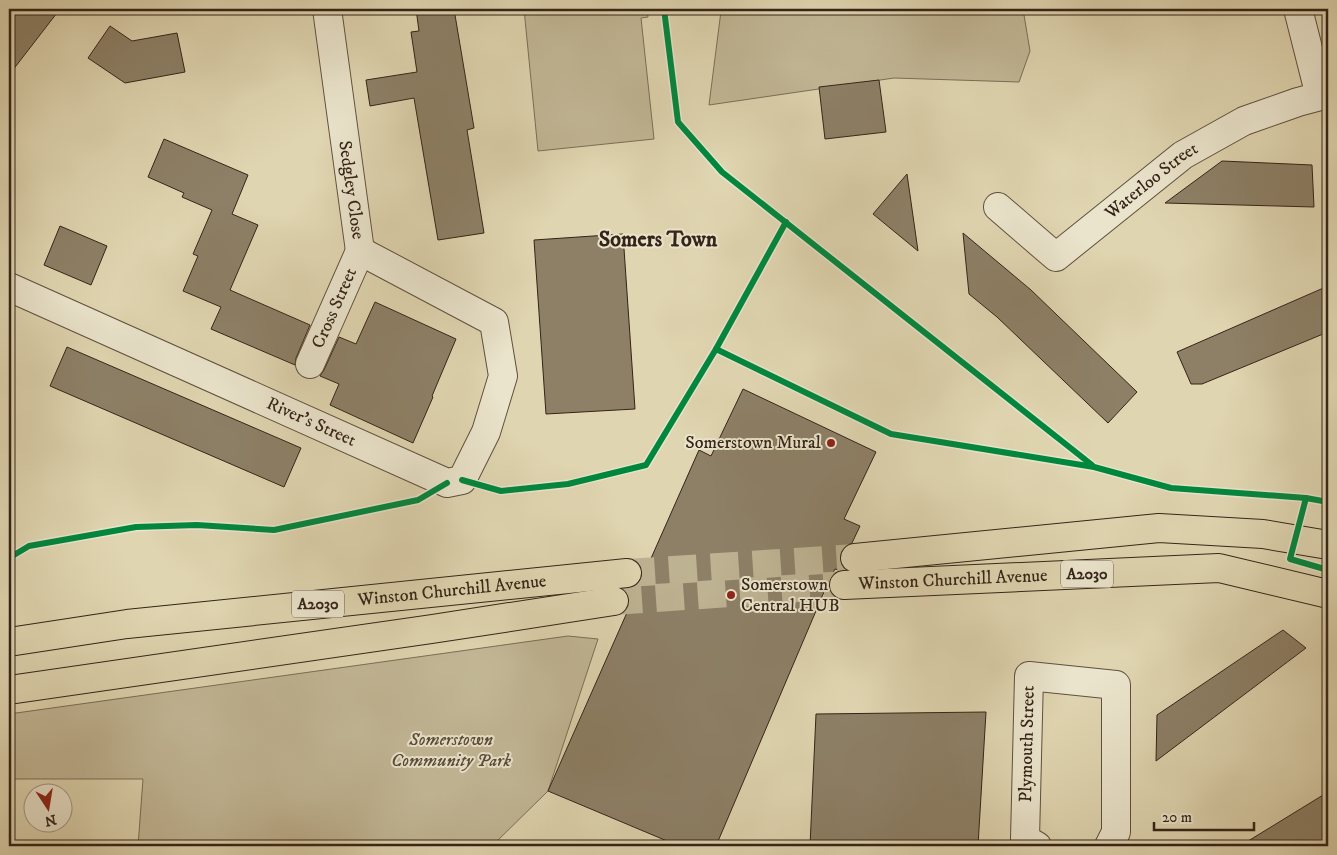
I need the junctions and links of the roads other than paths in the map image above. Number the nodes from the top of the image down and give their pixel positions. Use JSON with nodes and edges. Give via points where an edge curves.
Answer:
{"nodes":[{"id":1,"x":327,"y":9,"type":"edge"},
{"id":2,"x":1298,"y":9,"type":"edge"},
{"id":3,"x":1324,"y":95,"type":"edge"},
{"id":4,"x":998,"y":207,"type":"dead end"},
{"id":5,"x":360,"y":251,"type":"junction"},
{"id":6,"x":9,"y":287,"type":"edge"},
{"id":7,"x":494,"y":322,"type":"joint"},
{"id":8,"x":310,"y":364,"type":"dead end"},
{"id":9,"x":1328,"y":545,"type":"edge"},
{"id":10,"x":855,"y":558,"type":"tunnel mouth"},
{"id":11,"x":627,"y":573,"type":"tunnel mouth"},
{"id":12,"x":844,"y":584,"type":"tunnel mouth"},
{"id":13,"x":1328,"y":594,"type":"edge"},
{"id":14,"x":614,"y":601,"type":"tunnel mouth"},
{"id":15,"x":9,"y":642,"type":"edge"},
{"id":16,"x":9,"y":690,"type":"edge"},
{"id":17,"x":1037,"y":846,"type":"edge"},
{"id":18,"x":1109,"y":846,"type":"edge"}],
"edges":[{"from":1,"to":5,"type":"street","name":"Sedgley Close"},
{"from":2,"to":3,"type":"street"},
{"from":3,"to":4,"type":"street","name":"Waterloo Street","via":[[1244,121],[1183,155],[1056,258]]},
{"from":5,"to":7,"type":"street","name":"Sedgley Close"},
{"from":5,"to":8,"type":"street","name":"Cross Street"},
{"from":6,"to":7,"type":"street","name":"River's Street","via":[[447,483],[462,480],[486,432],[504,376]]},
{"from":9,"to":10,"type":"main road","name":"Winston Churchill Avenue","number":"A2030","via":[[1263,534],[1159,528]]},
{"from":11,"to":15,"type":"main road","name":"Winston Churchill Avenue","number":"A2030","via":[[127,624]]},
{"from":12,"to":13,"type":"main road","name":"Winston Churchill Avenue","number":"A2030","via":[[1219,568]]},
{"from":14,"to":16,"type":"main road","name":"Winston Churchill Avenue","number":"A2030"},
{"from":17,"to":18,"type":"street","name":"Plymouth Street","via":[[1025,839],[1029,676],[1116,685],[1116,832]]}]}
